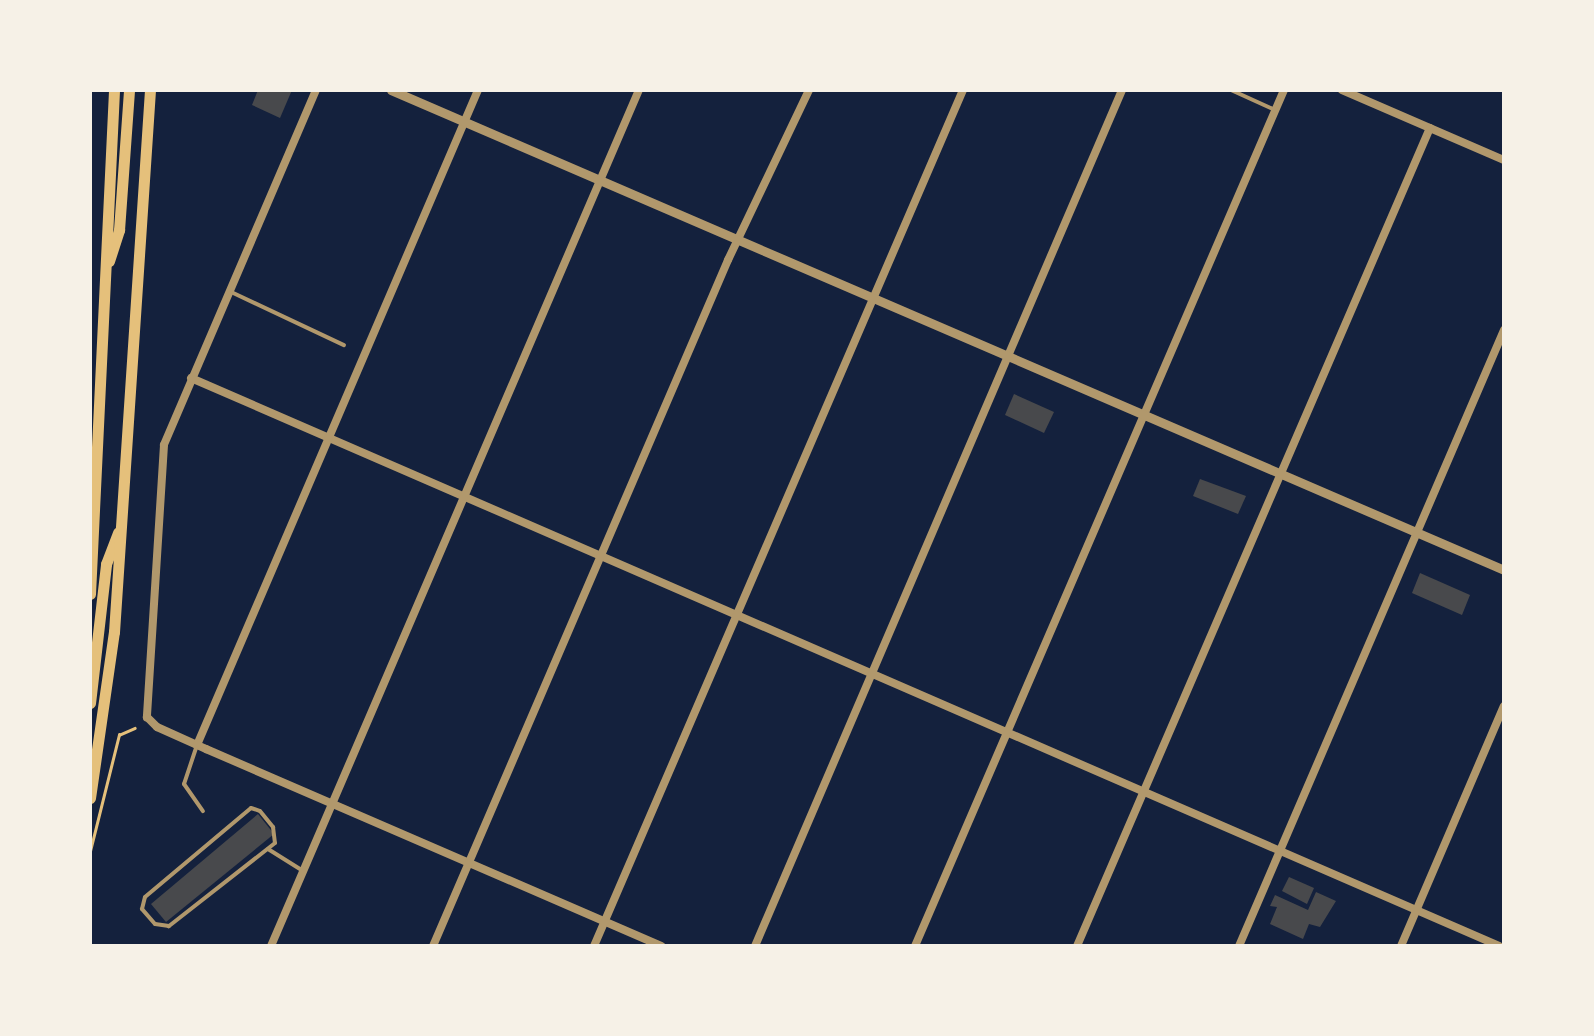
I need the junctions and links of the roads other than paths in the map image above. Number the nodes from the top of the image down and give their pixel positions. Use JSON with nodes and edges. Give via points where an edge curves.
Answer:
{"nodes":[{"id":1,"x":114,"y":90,"type":"edge"},
{"id":2,"x":129,"y":90,"type":"edge"},
{"id":3,"x":150,"y":90,"type":"edge"},
{"id":4,"x":316,"y":90,"type":"edge"},
{"id":5,"x":391,"y":90,"type":"edge"},
{"id":6,"x":478,"y":90,"type":"edge"},
{"id":7,"x":639,"y":90,"type":"edge"},
{"id":8,"x":808,"y":90,"type":"edge"},
{"id":9,"x":963,"y":90,"type":"edge"},
{"id":10,"x":1122,"y":90,"type":"edge"},
{"id":11,"x":1231,"y":90,"type":"edge"},
{"id":12,"x":1284,"y":90,"type":"edge"},
{"id":13,"x":1342,"y":90,"type":"edge"},
{"id":14,"x":1275,"y":110,"type":"junction"},
{"id":15,"x":465,"y":122,"type":"junction"},
{"id":16,"x":1430,"y":128,"type":"junction"},
{"id":17,"x":1504,"y":160,"type":"edge"},
{"id":18,"x":601,"y":179,"type":"junction"},
{"id":19,"x":738,"y":240,"type":"junction"},
{"id":20,"x":105,"y":270,"type":"junction"},
{"id":21,"x":229,"y":291,"type":"junction"},
{"id":22,"x":872,"y":297,"type":"junction"},
{"id":23,"x":1504,"y":330,"type":"edge"},
{"id":24,"x":344,"y":345,"type":"dead end"},
{"id":25,"x":1008,"y":356,"type":"junction"},
{"id":26,"x":191,"y":378,"type":"junction"},
{"id":27,"x":1144,"y":415,"type":"junction"},
{"id":28,"x":328,"y":438,"type":"junction"},
{"id":29,"x":1280,"y":474,"type":"junction"},
{"id":30,"x":465,"y":497,"type":"junction"},
{"id":31,"x":123,"y":524,"type":"junction"},
{"id":32,"x":1417,"y":533,"type":"junction"},
{"id":33,"x":600,"y":556,"type":"junction"},
{"id":34,"x":1504,"y":570,"type":"edge"},
{"id":35,"x":90,"y":594,"type":"edge"},
{"id":36,"x":735,"y":615,"type":"junction"},
{"id":37,"x":872,"y":674,"type":"junction"},
{"id":38,"x":90,"y":703,"type":"edge"},
{"id":39,"x":1504,"y":706,"type":"edge"},
{"id":40,"x":1008,"y":732,"type":"junction"},
{"id":41,"x":197,"y":745,"type":"junction"},
{"id":42,"x":1142,"y":793,"type":"junction"},
{"id":43,"x":90,"y":798,"type":"edge"},
{"id":44,"x":332,"y":804,"type":"junction"},
{"id":45,"x":203,"y":811,"type":"dead end"},
{"id":46,"x":268,"y":849,"type":"junction"},
{"id":47,"x":1280,"y":852,"type":"junction"},
{"id":48,"x":468,"y":864,"type":"junction"},
{"id":49,"x":304,"y":870,"type":"junction"},
{"id":50,"x":1417,"y":909,"type":"junction"},
{"id":51,"x":605,"y":922,"type":"junction"},
{"id":52,"x":271,"y":946,"type":"edge"},
{"id":53,"x":433,"y":946,"type":"edge"},
{"id":54,"x":594,"y":946,"type":"edge"},
{"id":55,"x":661,"y":946,"type":"edge"},
{"id":56,"x":756,"y":946,"type":"edge"},
{"id":57,"x":916,"y":946,"type":"edge"},
{"id":58,"x":1077,"y":946,"type":"edge"},
{"id":59,"x":1239,"y":946,"type":"edge"},
{"id":60,"x":1401,"y":946,"type":"edge"},
{"id":61,"x":1499,"y":946,"type":"edge"}],
"edges":[{"from":1,"to":20,"type":"highway"},
{"from":2,"to":20,"type":"highway","via":[[119,230]]},
{"from":3,"to":31,"type":"highway"},
{"from":4,"to":21,"type":"street"},
{"from":5,"to":15,"type":"street"},
{"from":6,"to":15,"type":"street"},
{"from":7,"to":18,"type":"street"},
{"from":8,"to":19,"type":"street"},
{"from":9,"to":22,"type":"street"},
{"from":10,"to":25,"type":"street"},
{"from":11,"to":14,"type":"lane"},
{"from":12,"to":14,"type":"street"},
{"from":13,"to":16,"type":"street"},
{"from":14,"to":27,"type":"street"},
{"from":15,"to":18,"type":"street"},
{"from":15,"to":28,"type":"street"},
{"from":16,"to":17,"type":"street"},
{"from":16,"to":29,"type":"street"},
{"from":18,"to":19,"type":"street"},
{"from":18,"to":30,"type":"street"},
{"from":19,"to":22,"type":"street"},
{"from":19,"to":33,"type":"street"},
{"from":20,"to":35,"type":"highway"},
{"from":21,"to":24,"type":"lane"},
{"from":21,"to":26,"type":"street"},
{"from":22,"to":25,"type":"street"},
{"from":22,"to":36,"type":"street"},
{"from":23,"to":32,"type":"street"},
{"from":25,"to":27,"type":"street"},
{"from":25,"to":37,"type":"street"},
{"from":26,"to":28,"type":"street"},
{"from":26,"to":41,"type":"street","via":[[161,460],[147,711],[157,727]]},
{"from":27,"to":29,"type":"street"},
{"from":27,"to":40,"type":"street"},
{"from":28,"to":30,"type":"street"},
{"from":28,"to":41,"type":"street"},
{"from":29,"to":32,"type":"street"},
{"from":29,"to":42,"type":"street"},
{"from":30,"to":33,"type":"street"},
{"from":30,"to":44,"type":"street"},
{"from":31,"to":38,"type":"highway","via":[[106,564]]},
{"from":31,"to":43,"type":"highway"},
{"from":32,"to":34,"type":"street"},
{"from":32,"to":47,"type":"street"},
{"from":33,"to":36,"type":"street"},
{"from":33,"to":48,"type":"street"},
{"from":36,"to":37,"type":"street"},
{"from":36,"to":51,"type":"street"},
{"from":37,"to":40,"type":"street"},
{"from":37,"to":56,"type":"street"},
{"from":39,"to":50,"type":"street"},
{"from":40,"to":42,"type":"street"},
{"from":40,"to":57,"type":"street"},
{"from":41,"to":44,"type":"street"},
{"from":41,"to":45,"type":"lane","via":[[184,784]]},
{"from":42,"to":47,"type":"street"},
{"from":42,"to":58,"type":"street"},
{"from":44,"to":48,"type":"street"},
{"from":44,"to":49,"type":"street"},
{"from":46,"to":46,"type":"lane","via":[[170,926],[155,924],[142,909],[145,897],[251,808],[276,832]]},
{"from":46,"to":49,"type":"lane"},
{"from":47,"to":50,"type":"street"},
{"from":47,"to":59,"type":"street"},
{"from":48,"to":51,"type":"street"},
{"from":48,"to":53,"type":"street"},
{"from":49,"to":52,"type":"street"},
{"from":50,"to":60,"type":"street"},
{"from":50,"to":61,"type":"street"},
{"from":51,"to":54,"type":"street"},
{"from":51,"to":55,"type":"street"}]}
